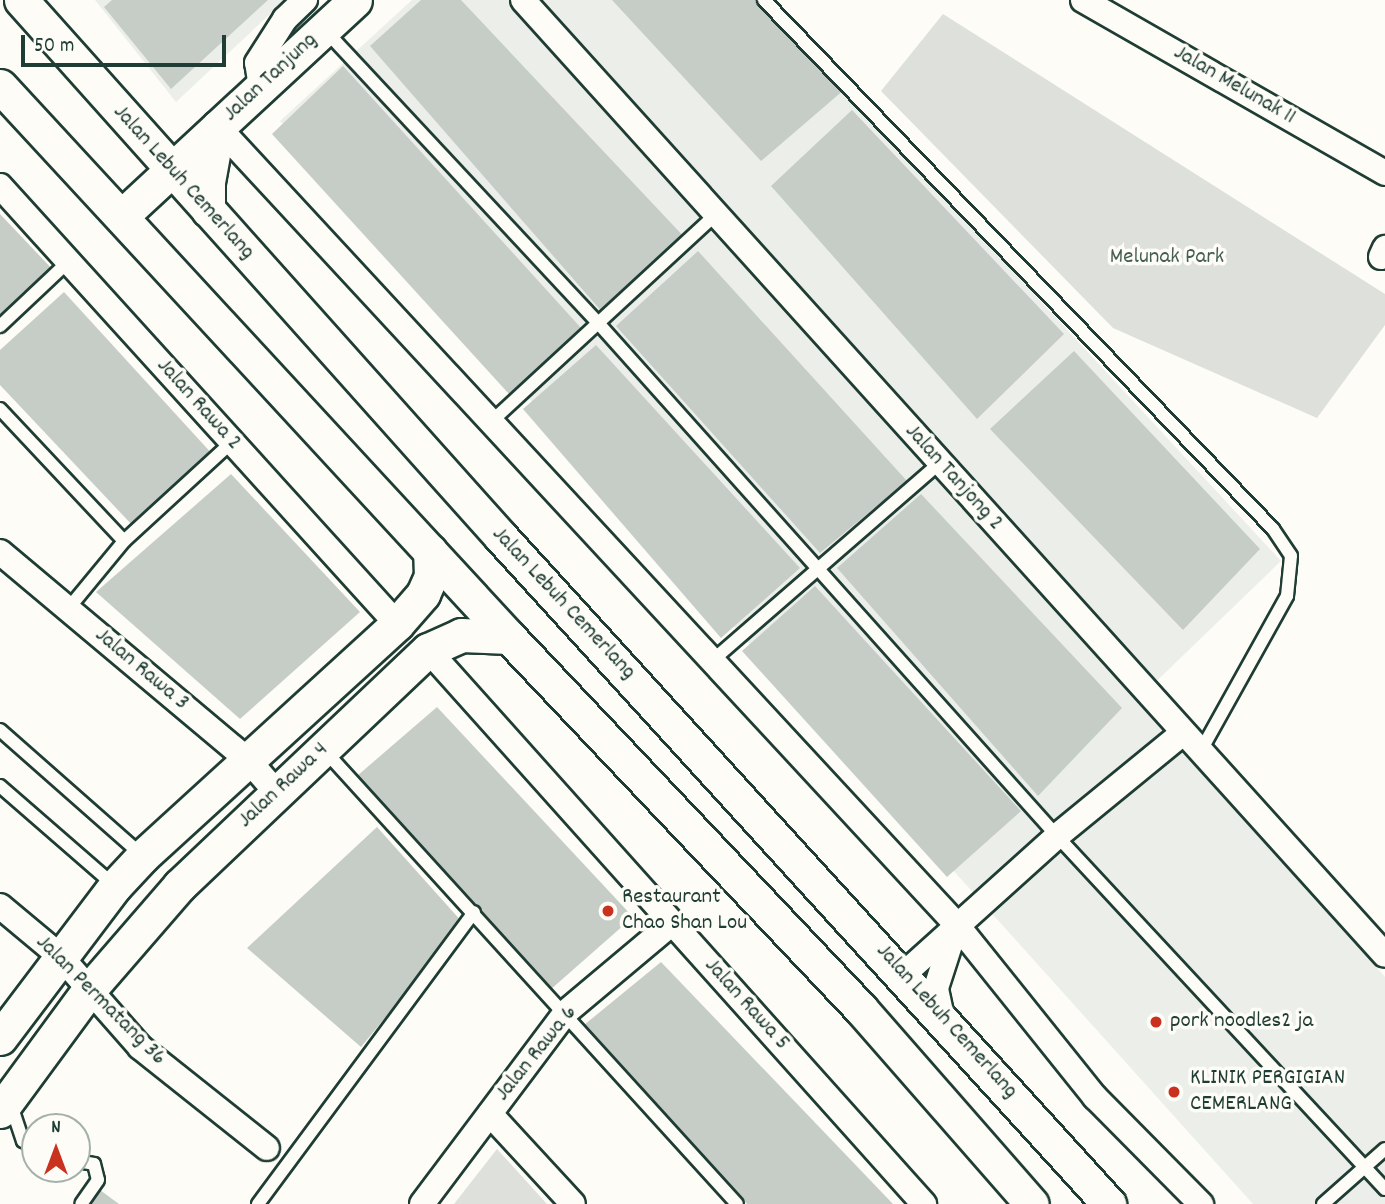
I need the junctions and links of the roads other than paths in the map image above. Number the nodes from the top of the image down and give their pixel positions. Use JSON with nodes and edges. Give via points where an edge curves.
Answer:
{"nodes":[{"id":1,"x":21,"y":0,"type":"edge"},
{"id":2,"x":305,"y":0,"type":"edge"},
{"id":3,"x":355,"y":0,"type":"edge"},
{"id":4,"x":523,"y":0,"type":"edge"},
{"id":5,"x":764,"y":0,"type":"edge"},
{"id":6,"x":1083,"y":0,"type":"edge"},
{"id":7,"x":324,"y":29,"type":"junction"},
{"id":8,"x":0,"y":86,"type":"edge"},
{"id":9,"x":261,"y":86,"type":"junction"},
{"id":10,"x":218,"y":127,"type":"junction"},
{"id":11,"x":173,"y":169,"type":"junction"},
{"id":12,"x":1385,"y":173,"type":"edge"},
{"id":13,"x":0,"y":186,"type":"edge"},
{"id":14,"x":208,"y":210,"type":"junction"},
{"id":15,"x":123,"y":215,"type":"junction"},
{"id":16,"x":715,"y":215,"type":"junction"},
{"id":17,"x":68,"y":262,"type":"junction"},
{"id":18,"x":599,"y":324,"type":"junction"},
{"id":19,"x":0,"y":326,"type":"edge"},
{"id":20,"x":0,"y":409,"type":"edge"},
{"id":21,"x":493,"y":420,"type":"junction"},
{"id":22,"x":232,"y":442,"type":"junction"},
{"id":23,"x":940,"y":463,"type":"junction"},
{"id":24,"x":124,"y":541,"type":"junction"},
{"id":25,"x":430,"y":551,"type":"junction"},
{"id":26,"x":0,"y":552,"type":"edge"},
{"id":27,"x":820,"y":570,"type":"junction"},
{"id":28,"x":68,"y":609,"type":"junction"},
{"id":29,"x":397,"y":624,"type":"junction"},
{"id":30,"x":509,"y":637,"type":"junction"},
{"id":31,"x":428,"y":650,"type":"junction"},
{"id":32,"x":713,"y":660,"type":"junction"},
{"id":33,"x":0,"y":730,"type":"edge"},
{"id":34,"x":1183,"y":733,"type":"junction"},
{"id":35,"x":323,"y":749,"type":"junction"},
{"id":36,"x":1200,"y":752,"type":"junction"},
{"id":37,"x":249,"y":761,"type":"junction"},
{"id":38,"x":0,"y":786,"type":"edge"},
{"id":39,"x":277,"y":793,"type":"junction"},
{"id":40,"x":1057,"y":836,"type":"junction"},
{"id":41,"x":143,"y":856,"type":"junction"},
{"id":42,"x":115,"y":886,"type":"junction"},
{"id":43,"x":0,"y":906,"type":"edge"},
{"id":44,"x":474,"y":912,"type":"junction"},
{"id":45,"x":672,"y":923,"type":"junction"},
{"id":46,"x":957,"y":925,"type":"junction"},
{"id":47,"x":1385,"y":955,"type":"edge"},
{"id":48,"x":61,"y":957,"type":"junction"},
{"id":49,"x":904,"y":974,"type":"junction"},
{"id":50,"x":89,"y":990,"type":"junction"},
{"id":51,"x":566,"y":1012,"type":"junction"},
{"id":52,"x":942,"y":1017,"type":"junction"},
{"id":53,"x":0,"y":1038,"type":"edge"},
{"id":54,"x":5,"y":1105,"type":"edge"},
{"id":55,"x":490,"y":1114,"type":"junction"},
{"id":56,"x":21,"y":1137,"type":"edge"},
{"id":57,"x":267,"y":1148,"type":"dead end"},
{"id":58,"x":1385,"y":1149,"type":"edge"},
{"id":59,"x":91,"y":1163,"type":"edge"},
{"id":60,"x":1364,"y":1167,"type":"junction"},
{"id":61,"x":1385,"y":1189,"type":"edge"},
{"id":62,"x":80,"y":1204,"type":"edge"},
{"id":63,"x":258,"y":1204,"type":"edge"},
{"id":64,"x":422,"y":1204,"type":"edge"},
{"id":65,"x":573,"y":1204,"type":"edge"},
{"id":66,"x":737,"y":1204,"type":"edge"},
{"id":67,"x":924,"y":1204,"type":"edge"},
{"id":68,"x":1032,"y":1204,"type":"edge"},
{"id":69,"x":1109,"y":1204,"type":"edge"},
{"id":70,"x":1201,"y":1204,"type":"edge"},
{"id":71,"x":1323,"y":1204,"type":"edge"}],
"edges":[{"from":1,"to":11,"type":"main road","name":"Jalan Lebuh Cemerlang"},
{"from":2,"to":9,"type":"street","via":[[285,19],[257,63]]},
{"from":3,"to":7,"type":"main road","name":"Jalan Tanjung"},
{"from":4,"to":16,"type":"street","name":"Jalan Tanjong 2"},
{"from":5,"to":36,"type":"lane","via":[[1273,529],[1291,556],[1287,597]]},
{"from":6,"to":12,"type":"street","name":"Jalan Melunak 11"},
{"from":7,"to":9,"type":"main road","name":"Jalan Tanjung"},
{"from":7,"to":18,"type":"lane"},
{"from":8,"to":15,"type":"main road"},
{"from":9,"to":10,"type":"main road","name":"Jalan Tanjung"},
{"from":10,"to":11,"type":"main road","name":"Jalan Tanjung"},
{"from":10,"to":14,"type":"main road","name":"Jalan Tanjung"},
{"from":10,"to":21,"type":"street"},
{"from":11,"to":14,"type":"main road","name":"Jalan Lebuh Cemerlang"},
{"from":11,"to":15,"type":"main road","name":"Jalan Tanjung"},
{"from":13,"to":17,"type":"street","name":"Jalan Rawa 2"},
{"from":14,"to":49,"type":"main road","name":"Jalan Lebuh Cemerlang","via":[[501,537]]},
{"from":15,"to":25,"type":"main road"},
{"from":16,"to":18,"type":"lane"},
{"from":16,"to":23,"type":"street","name":"Jalan Tanjong 2"},
{"from":17,"to":19,"type":"lane"},
{"from":17,"to":22,"type":"street","name":"Jalan Rawa 2"},
{"from":18,"to":21,"type":"lane"},
{"from":18,"to":27,"type":"lane"},
{"from":20,"to":24,"type":"lane"},
{"from":21,"to":32,"type":"street"},
{"from":22,"to":24,"type":"lane"},
{"from":22,"to":29,"type":"street","name":"Jalan Rawa 2"},
{"from":23,"to":27,"type":"lane"},
{"from":23,"to":34,"type":"street","name":"Jalan Tanjong 2"},
{"from":24,"to":28,"type":"lane"},
{"from":25,"to":29,"type":"main road","name":"Jalan Rawa 4","via":[[430,576],[423,594]]},
{"from":25,"to":30,"type":"main road"},
{"from":26,"to":28,"type":"street","name":"Jalan Rawa 3"},
{"from":27,"to":32,"type":"lane"},
{"from":27,"to":40,"type":"lane"},
{"from":28,"to":37,"type":"street","name":"Jalan Rawa 3"},
{"from":29,"to":37,"type":"main road","name":"Jalan Rawa 4"},
{"from":30,"to":31,"type":"main road","name":"Jalan Rawa 4","via":[[461,635]]},
{"from":30,"to":68,"type":"main road","via":[[861,1009]]},
{"from":31,"to":35,"type":"main road","name":"Jalan Rawa 4"},
{"from":31,"to":45,"type":"street","name":"Jalan Rawa 5"},
{"from":32,"to":46,"type":"street"},
{"from":33,"to":41,"type":"lane"},
{"from":34,"to":36,"type":"street","name":"Jalan Tanjong 2"},
{"from":34,"to":40,"type":"street"},
{"from":35,"to":39,"type":"main road","name":"Jalan Rawa 4"},
{"from":35,"to":44,"type":"lane"},
{"from":36,"to":47,"type":"street","name":"Jalan Tanjong 2"},
{"from":37,"to":39,"type":"street","name":"Jalan Rawa 3"},
{"from":37,"to":41,"type":"main road","name":"Jalan Rawa 4"},
{"from":38,"to":42,"type":"lane"},
{"from":39,"to":50,"type":"main road","name":"Jalan Rawa 4","via":[[179,886]]},
{"from":40,"to":46,"type":"street"},
{"from":40,"to":60,"type":"lane"},
{"from":41,"to":42,"type":"main road","name":"Jalan Rawa 4"},
{"from":42,"to":48,"type":"main road","name":"Jalan Rawa 4"},
{"from":43,"to":48,"type":"street","name":"Jalan Permatang 36"},
{"from":44,"to":51,"type":"lane"},
{"from":44,"to":63,"type":"lane"},
{"from":45,"to":51,"type":"street","name":"Jalan Rawa 6"},
{"from":45,"to":67,"type":"street","name":"Jalan Rawa 5"},
{"from":46,"to":49,"type":"street"},
{"from":46,"to":52,"type":"street","via":[[936,988]]},
{"from":46,"to":70,"type":"street","via":[[1095,1097]]},
{"from":48,"to":50,"type":"street","name":"Jalan Permatang 36"},
{"from":48,"to":53,"type":"main road","name":"Jalan Rawa 4"},
{"from":49,"to":52,"type":"main road","name":"Jalan Lebuh Cemerlang"},
{"from":50,"to":54,"type":"main road","name":"Jalan Rawa 4"},
{"from":50,"to":57,"type":"street","name":"Jalan Permatang 36","via":[[140,1047]]},
{"from":51,"to":55,"type":"street","name":"Jalan Rawa 6"},
{"from":51,"to":66,"type":"lane"},
{"from":52,"to":69,"type":"main road","name":"Jalan Lebuh Cemerlang"},
{"from":54,"to":56,"type":"lane"},
{"from":55,"to":64,"type":"street","name":"Jalan Rawa 6"},
{"from":55,"to":65,"type":"street"},
{"from":58,"to":60,"type":"lane"},
{"from":59,"to":62,"type":"lane","via":[[97,1180]]},
{"from":60,"to":61,"type":"lane"},
{"from":60,"to":71,"type":"lane"}]}
